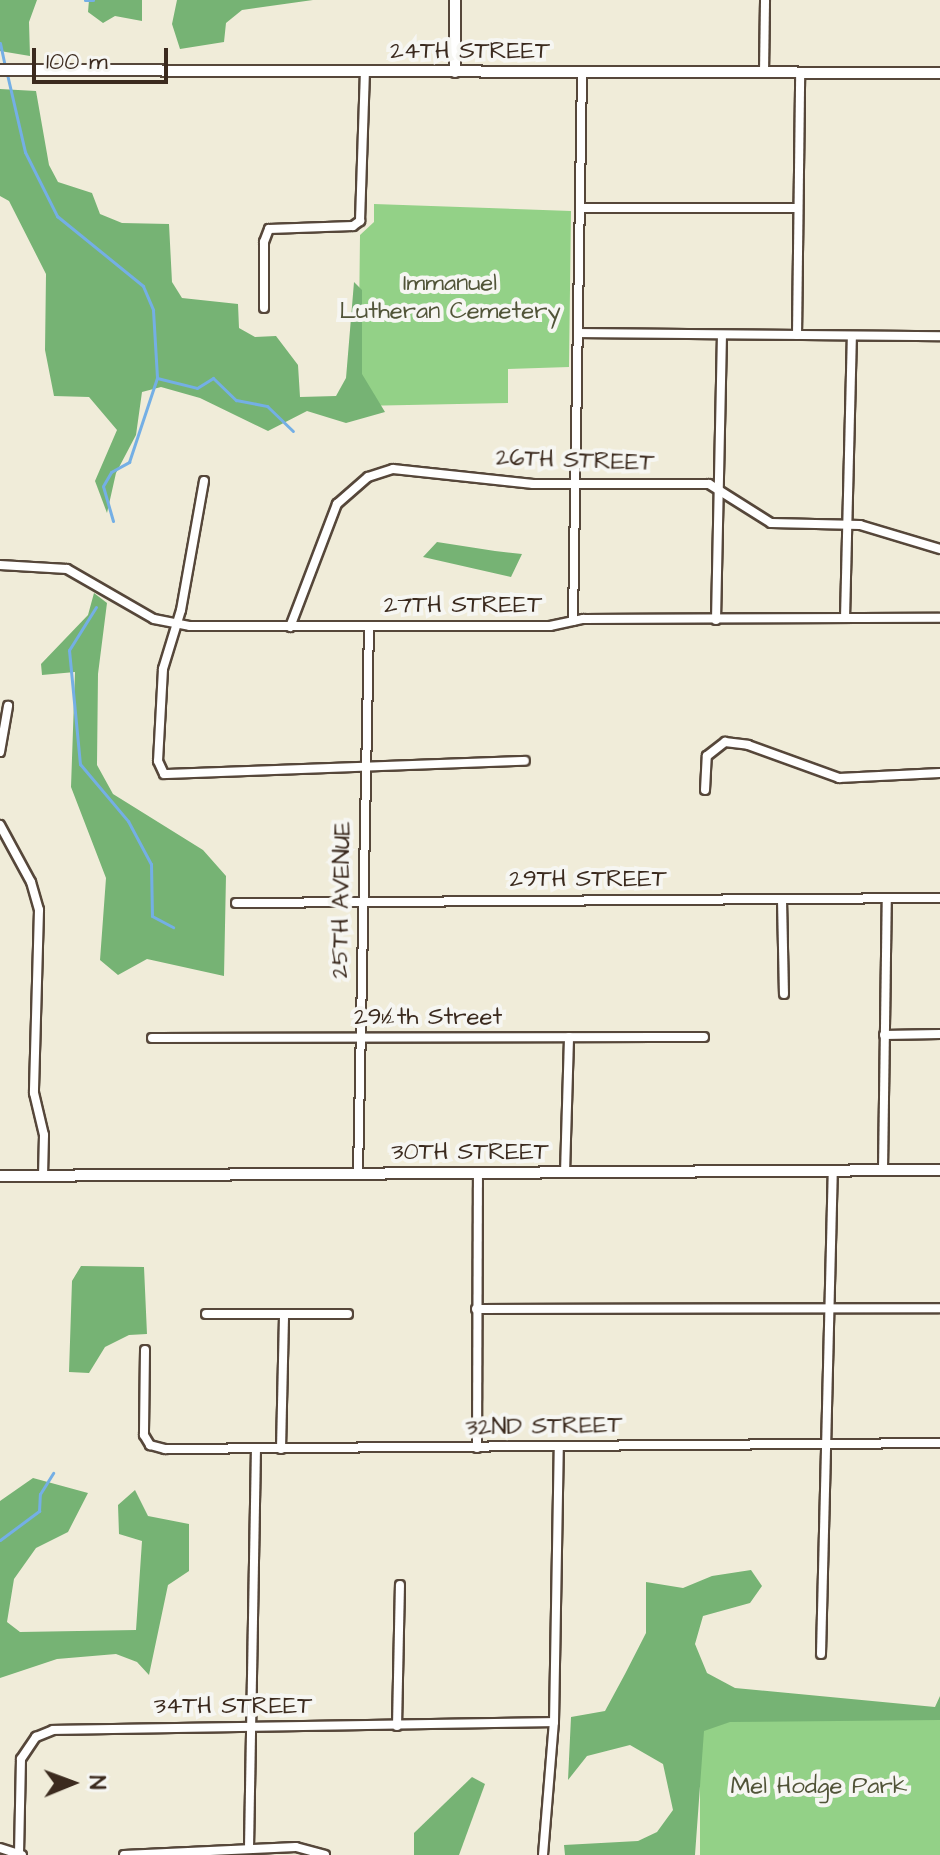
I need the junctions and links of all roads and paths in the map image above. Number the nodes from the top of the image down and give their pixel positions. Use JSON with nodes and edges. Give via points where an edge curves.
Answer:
{"nodes":[{"id":1,"x":455,"y":0,"type":"edge"},
{"id":2,"x":765,"y":0,"type":"edge"},
{"id":3,"x":0,"y":70,"type":"edge"},
{"id":4,"x":365,"y":71,"type":"junction"},
{"id":5,"x":455,"y":72,"type":"junction"},
{"id":6,"x":582,"y":72,"type":"junction"},
{"id":7,"x":764,"y":73,"type":"junction"},
{"id":8,"x":800,"y":73,"type":"junction"},
{"id":9,"x":940,"y":73,"type":"edge"},
{"id":10,"x":581,"y":208,"type":"junction"},
{"id":11,"x":798,"y":208,"type":"junction"},
{"id":12,"x":264,"y":308,"type":"dead end"},
{"id":13,"x":579,"y":333,"type":"junction"},
{"id":14,"x":722,"y":335,"type":"junction"},
{"id":15,"x":797,"y":335,"type":"junction"},
{"id":16,"x":940,"y":336,"type":"edge"},
{"id":17,"x":852,"y":337,"type":"junction"},
{"id":18,"x":204,"y":481,"type":"dead end"},
{"id":19,"x":577,"y":484,"type":"junction"},
{"id":20,"x":718,"y":490,"type":"junction"},
{"id":21,"x":848,"y":523,"type":"junction"},
{"id":22,"x":940,"y":549,"type":"edge"},
{"id":23,"x":0,"y":565,"type":"edge"},
{"id":24,"x":845,"y":618,"type":"junction"},
{"id":25,"x":940,"y":618,"type":"edge"},
{"id":26,"x":716,"y":620,"type":"junction"},
{"id":27,"x":573,"y":621,"type":"junction"},
{"id":28,"x":177,"y":624,"type":"junction"},
{"id":29,"x":290,"y":627,"type":"junction"},
{"id":30,"x":369,"y":627,"type":"junction"},
{"id":31,"x":8,"y":706,"type":"dead end"},
{"id":32,"x":0,"y":752,"type":"edge"},
{"id":33,"x":525,"y":761,"type":"dead end"},
{"id":34,"x":365,"y":766,"type":"junction"},
{"id":35,"x":940,"y":773,"type":"edge"},
{"id":36,"x":705,"y":790,"type":"dead end"},
{"id":37,"x":0,"y":825,"type":"edge"},
{"id":38,"x":887,"y":898,"type":"junction"},
{"id":39,"x":940,"y":898,"type":"edge"},
{"id":40,"x":782,"y":900,"type":"junction"},
{"id":41,"x":362,"y":901,"type":"junction"},
{"id":42,"x":236,"y":903,"type":"dead end"},
{"id":43,"x":784,"y":994,"type":"dead end"},
{"id":44,"x":940,"y":1034,"type":"edge"},
{"id":45,"x":884,"y":1035,"type":"junction"},
{"id":46,"x":569,"y":1037,"type":"junction"},
{"id":47,"x":704,"y":1037,"type":"dead end"},
{"id":48,"x":152,"y":1038,"type":"dead end"},
{"id":49,"x":360,"y":1038,"type":"junction"},
{"id":50,"x":833,"y":1170,"type":"junction"},
{"id":51,"x":883,"y":1170,"type":"junction"},
{"id":52,"x":940,"y":1170,"type":"edge"},
{"id":53,"x":478,"y":1173,"type":"junction"},
{"id":54,"x":565,"y":1173,"type":"junction"},
{"id":55,"x":358,"y":1174,"type":"junction"},
{"id":56,"x":43,"y":1175,"type":"junction"},
{"id":57,"x":0,"y":1176,"type":"edge"},
{"id":58,"x":831,"y":1307,"type":"junction"},
{"id":59,"x":940,"y":1308,"type":"edge"},
{"id":60,"x":476,"y":1309,"type":"junction"},
{"id":61,"x":206,"y":1314,"type":"dead end"},
{"id":62,"x":284,"y":1314,"type":"junction"},
{"id":63,"x":348,"y":1314,"type":"dead end"},
{"id":64,"x":145,"y":1350,"type":"dead end"},
{"id":65,"x":940,"y":1443,"type":"edge"},
{"id":66,"x":828,"y":1444,"type":"junction"},
{"id":67,"x":559,"y":1447,"type":"junction"},
{"id":68,"x":477,"y":1448,"type":"junction"},
{"id":69,"x":256,"y":1449,"type":"junction"},
{"id":70,"x":281,"y":1449,"type":"junction"},
{"id":71,"x":400,"y":1585,"type":"dead end"},
{"id":72,"x":821,"y":1654,"type":"dead end"},
{"id":73,"x":554,"y":1722,"type":"junction"},
{"id":74,"x":397,"y":1726,"type":"junction"},
{"id":75,"x":251,"y":1727,"type":"junction"},
{"id":76,"x":0,"y":1848,"type":"edge"},
{"id":77,"x":249,"y":1848,"type":"junction"},
{"id":78,"x":324,"y":1854,"type":"edge"},
{"id":79,"x":21,"y":1855,"type":"edge"},
{"id":80,"x":124,"y":1855,"type":"edge"},
{"id":81,"x":543,"y":1855,"type":"edge"}],
"edges":[{"from":1,"to":5,"type":"street"},
{"from":2,"to":7,"type":"street"},
{"from":3,"to":4,"type":"street","name":"24TH STREET"},
{"from":4,"to":5,"type":"street","name":"24TH STREET"},
{"from":4,"to":12,"type":"street","via":[[362,216],[357,224],[273,226],[266,232]]},
{"from":5,"to":6,"type":"street","name":"24TH STREET"},
{"from":6,"to":7,"type":"street","name":"24TH STREET"},
{"from":6,"to":10,"type":"street"},
{"from":7,"to":8,"type":"street","name":"24TH STREET"},
{"from":8,"to":9,"type":"street","name":"24TH STREET"},
{"from":8,"to":11,"type":"street"},
{"from":10,"to":11,"type":"street"},
{"from":10,"to":13,"type":"street"},
{"from":11,"to":15,"type":"street"},
{"from":13,"to":14,"type":"street"},
{"from":13,"to":19,"type":"street"},
{"from":14,"to":15,"type":"street"},
{"from":14,"to":20,"type":"street"},
{"from":15,"to":17,"type":"street"},
{"from":16,"to":17,"type":"street"},
{"from":17,"to":21,"type":"street"},
{"from":18,"to":28,"type":"street"},
{"from":19,"to":20,"type":"street","name":"26TH STREET","via":[[701,483]]},
{"from":19,"to":27,"type":"street"},
{"from":19,"to":29,"type":"street","name":"26TH STREET","via":[[405,469],[368,477],[345,494],[330,516]]},
{"from":20,"to":21,"type":"street","name":"26TH STREET","via":[[771,523]]},
{"from":20,"to":26,"type":"street"},
{"from":21,"to":22,"type":"street","name":"26TH STREET"},
{"from":21,"to":24,"type":"street"},
{"from":23,"to":28,"type":"street","name":"27TH STREET","via":[[53,566],[84,575],[134,608]]},
{"from":24,"to":25,"type":"street","name":"27TH STREET"},
{"from":24,"to":26,"type":"street","name":"27TH STREET"},
{"from":26,"to":27,"type":"street","name":"27TH STREET"},
{"from":27,"to":30,"type":"street","name":"27TH STREET","via":[[550,626]]},
{"from":28,"to":29,"type":"street","name":"27TH STREET"},
{"from":28,"to":34,"type":"street","via":[[161,689],[158,761],[169,776]]},
{"from":29,"to":30,"type":"street","name":"27TH STREET"},
{"from":30,"to":34,"type":"street","name":"25TH AVENUE"},
{"from":31,"to":32,"type":"street"},
{"from":33,"to":34,"type":"street"},
{"from":34,"to":41,"type":"street","name":"25TH AVENUE"},
{"from":35,"to":36,"type":"street","via":[[839,778],[748,745],[725,742],[707,756]]},
{"from":37,"to":56,"type":"street","via":[[31,882],[39,910],[34,1093],[44,1135]]},
{"from":38,"to":39,"type":"street","name":"29TH STREET"},
{"from":38,"to":40,"type":"street","name":"29TH STREET"},
{"from":38,"to":45,"type":"street"},
{"from":40,"to":41,"type":"street","name":"29TH STREET"},
{"from":40,"to":43,"type":"street"},
{"from":41,"to":42,"type":"street","name":"29TH STREET"},
{"from":41,"to":49,"type":"street","name":"25TH AVENUE"},
{"from":44,"to":45,"type":"street"},
{"from":45,"to":51,"type":"street"},
{"from":46,"to":47,"type":"street","name":"29½th Street"},
{"from":46,"to":49,"type":"street","name":"29½th Street"},
{"from":46,"to":54,"type":"street"},
{"from":48,"to":49,"type":"street","name":"29½th Street"},
{"from":49,"to":55,"type":"street","name":"25TH AVENUE"},
{"from":50,"to":51,"type":"street","name":"30TH STREET"},
{"from":50,"to":54,"type":"street","name":"30TH STREET"},
{"from":50,"to":58,"type":"street"},
{"from":51,"to":52,"type":"street","name":"30TH STREET"},
{"from":53,"to":54,"type":"street","name":"30TH STREET"},
{"from":53,"to":55,"type":"street","name":"30TH STREET"},
{"from":53,"to":60,"type":"street"},
{"from":55,"to":56,"type":"street","name":"30TH STREET"},
{"from":56,"to":57,"type":"street","name":"30TH STREET"},
{"from":58,"to":59,"type":"street"},
{"from":58,"to":60,"type":"street"},
{"from":58,"to":66,"type":"street"},
{"from":60,"to":68,"type":"street"},
{"from":61,"to":62,"type":"street"},
{"from":62,"to":63,"type":"street"},
{"from":62,"to":70,"type":"street"},
{"from":64,"to":69,"type":"street","name":"32ND STREET","via":[[144,1429],[150,1445]]},
{"from":65,"to":66,"type":"street","name":"32ND STREET"},
{"from":66,"to":67,"type":"street","name":"32ND STREET"},
{"from":66,"to":72,"type":"street"},
{"from":67,"to":68,"type":"street","name":"32ND STREET"},
{"from":67,"to":73,"type":"street"},
{"from":68,"to":70,"type":"street","name":"32ND STREET"},
{"from":69,"to":70,"type":"street","name":"32ND STREET"},
{"from":69,"to":75,"type":"street"},
{"from":71,"to":74,"type":"street"},
{"from":73,"to":74,"type":"street","name":"34TH STREET"},
{"from":73,"to":81,"type":"street"},
{"from":74,"to":75,"type":"street","name":"34TH STREET"},
{"from":75,"to":77,"type":"street"},
{"from":75,"to":79,"type":"street","name":"34TH STREET","via":[[45,1732],[21,1759]]},
{"from":76,"to":79,"type":"street"},
{"from":77,"to":78,"type":"street","via":[[311,1848]]},
{"from":77,"to":80,"type":"street"}]}
